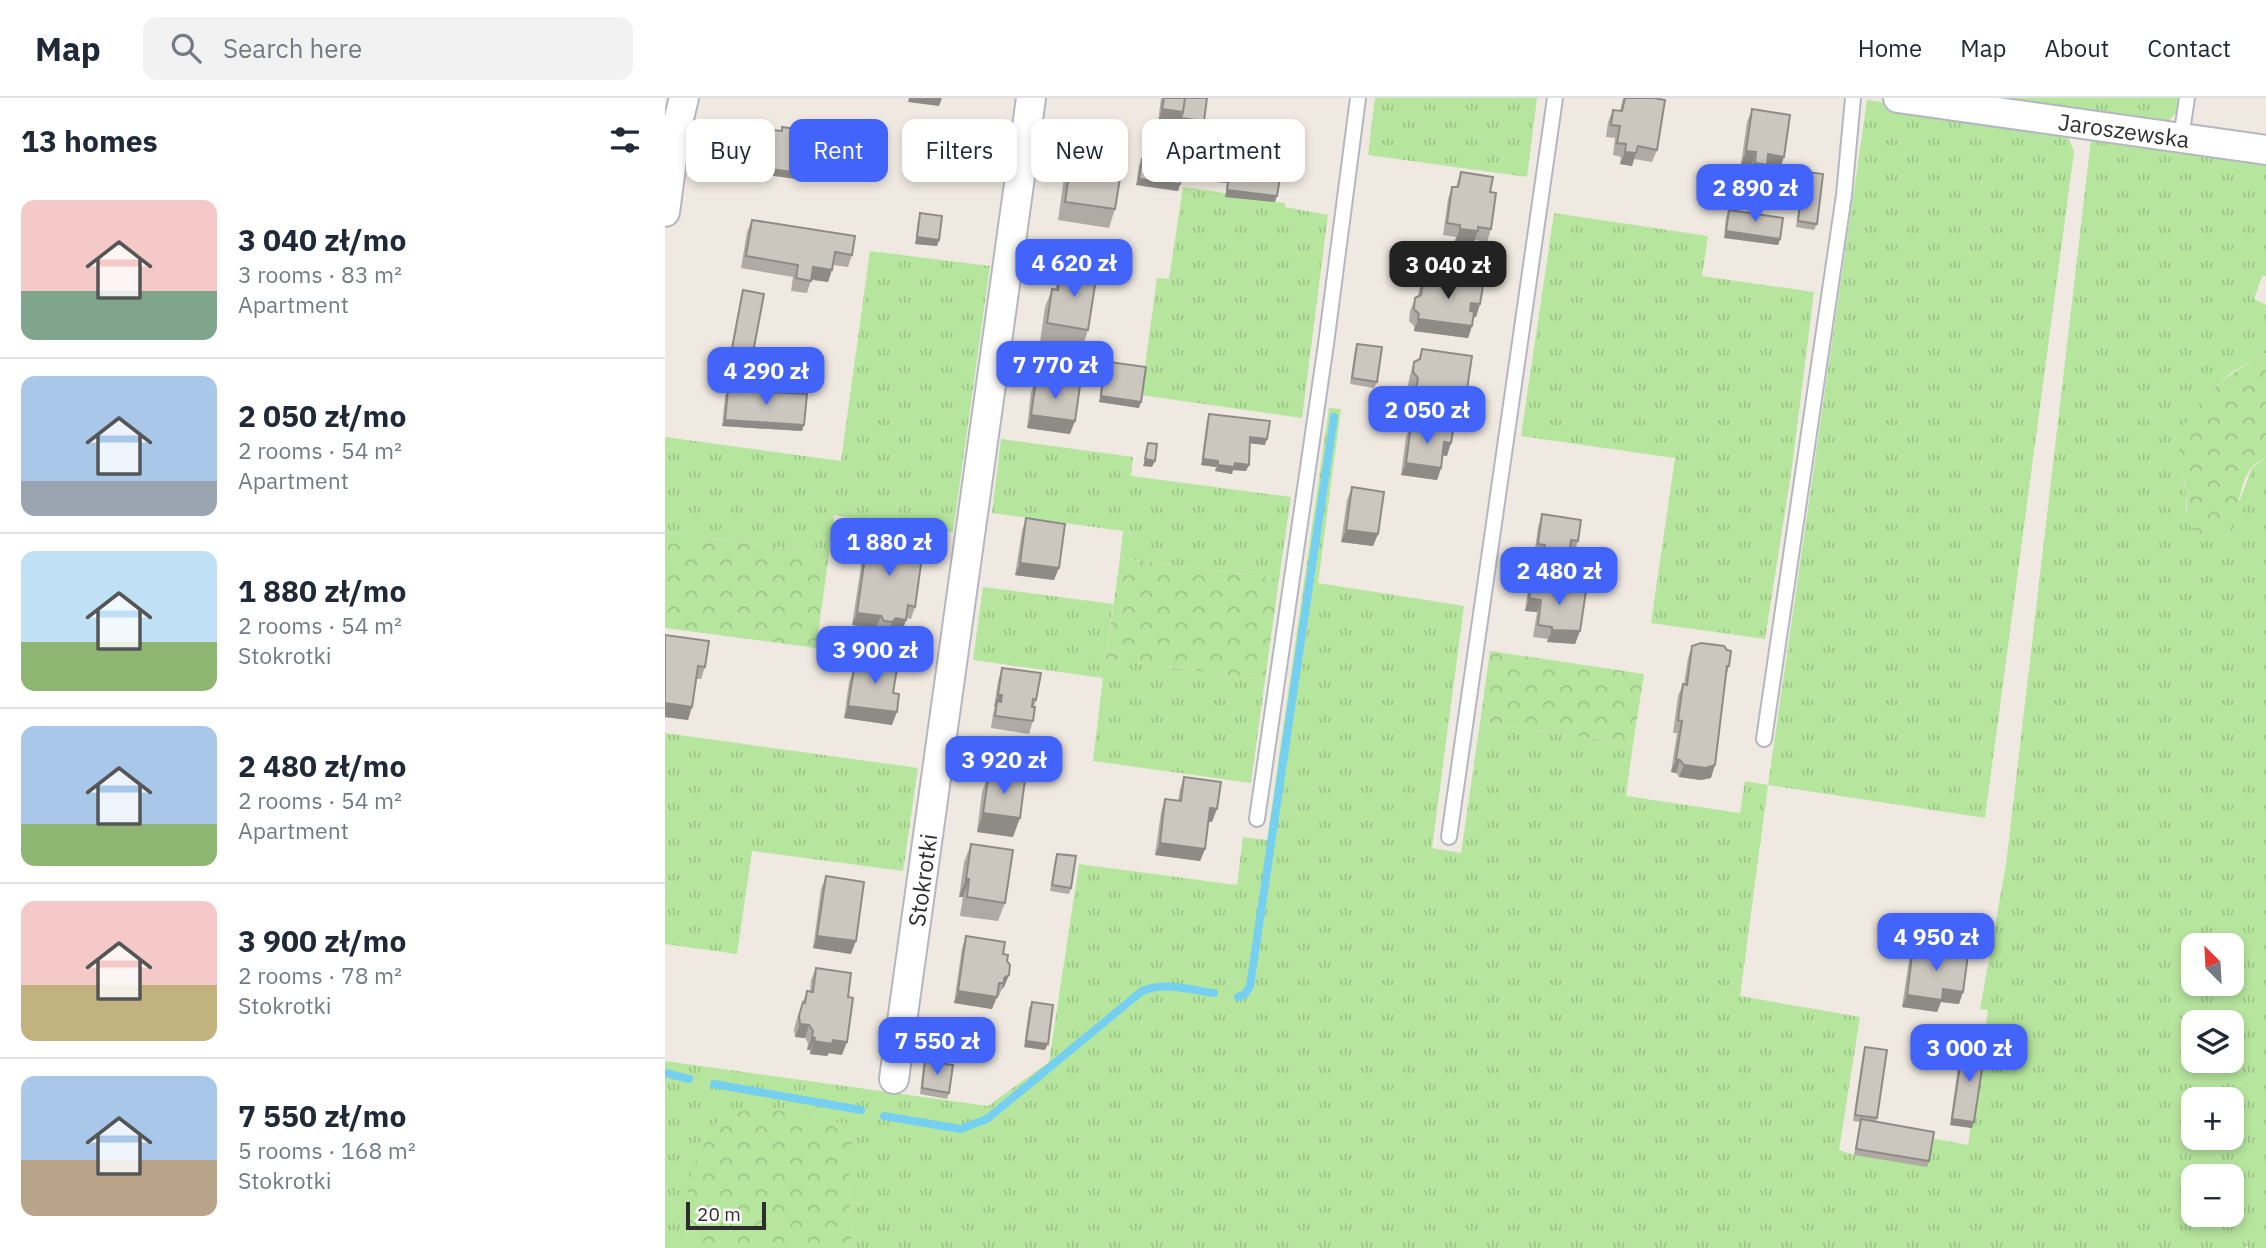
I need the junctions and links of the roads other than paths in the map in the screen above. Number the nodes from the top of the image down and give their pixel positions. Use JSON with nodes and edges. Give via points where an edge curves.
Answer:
{"nodes":[{"id":1,"x":684,"y":98,"type":"edge"},
{"id":2,"x":1031,"y":98,"type":"edge"},
{"id":3,"x":1358,"y":98,"type":"edge"},
{"id":4,"x":1555,"y":98,"type":"edge"},
{"id":5,"x":1853,"y":98,"type":"edge"},
{"id":6,"x":1898,"y":98,"type":"edge"},
{"id":7,"x":2187,"y":98,"type":"edge"},
{"id":8,"x":1965,"y":103,"type":"edge"},
{"id":9,"x":2181,"y":138,"type":"junction"},
{"id":10,"x":2266,"y":150,"type":"edge"},
{"id":11,"x":665,"y":212,"type":"edge"},
{"id":12,"x":1764,"y":739,"type":"dead end"},
{"id":13,"x":1257,"y":819,"type":"dead end"},
{"id":14,"x":1450,"y":837,"type":"dead end"},
{"id":15,"x":894,"y":1079,"type":"dead end"}],
"edges":[{"from":1,"to":11,"type":"street"},
{"from":2,"to":15,"type":"street","name":"Stokrotki"},
{"from":3,"to":13,"type":"lane"},
{"from":4,"to":14,"type":"lane"},
{"from":5,"to":12,"type":"lane","via":[[1844,195]]},
{"from":6,"to":8,"type":"street","name":"Jaroszewska"},
{"from":7,"to":9,"type":"lane"},
{"from":8,"to":9,"type":"street","name":"Jaroszewska"},
{"from":9,"to":10,"type":"street","name":"Jaroszewska"}]}
